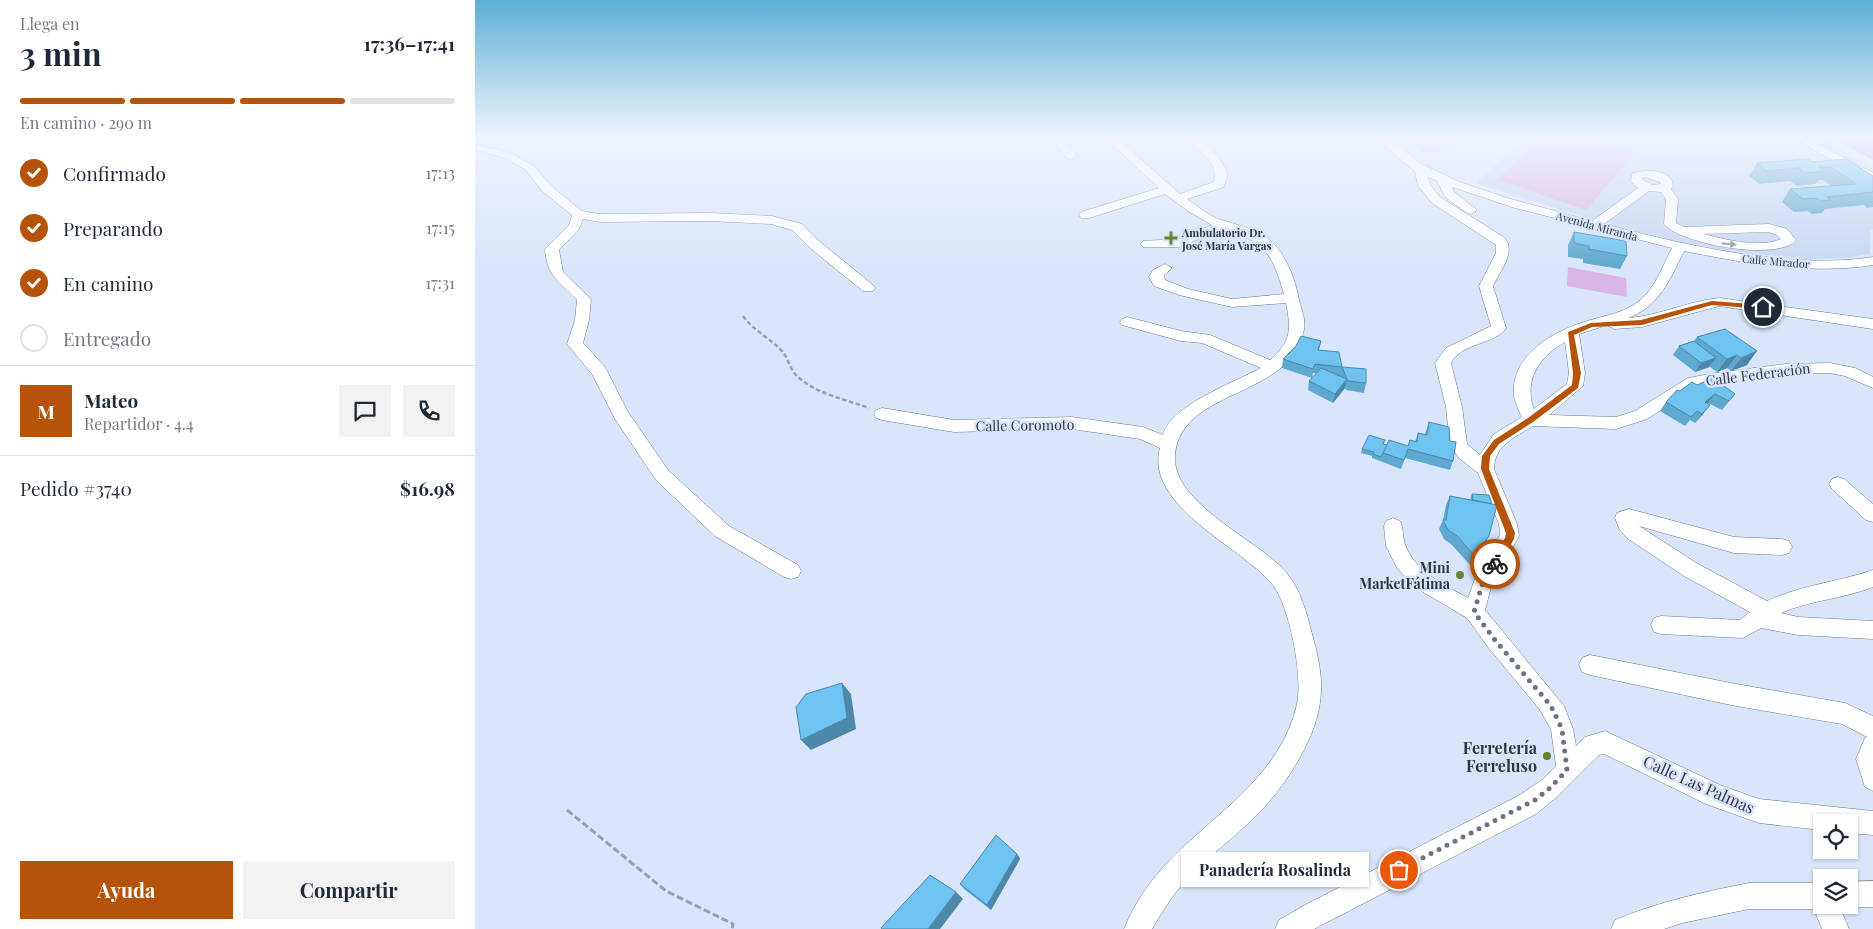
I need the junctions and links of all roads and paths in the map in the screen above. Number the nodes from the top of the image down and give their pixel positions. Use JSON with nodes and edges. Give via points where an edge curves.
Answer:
{"nodes":[{"id":1,"x":542,"y":181,"type":"edge"},
{"id":2,"x":1160,"y":181,"type":"edge"},
{"id":3,"x":1221,"y":181,"type":"edge"},
{"id":4,"x":1423,"y":181,"type":"edge"},
{"id":5,"x":1443,"y":181,"type":"edge"},
{"id":6,"x":1450,"y":181,"type":"edge"},
{"id":7,"x":1175,"y":194,"type":"junction"},
{"id":8,"x":1471,"y":210,"type":"dead end"},
{"id":9,"x":578,"y":214,"type":"junction"},
{"id":10,"x":1085,"y":215,"type":"dead end"},
{"id":11,"x":1223,"y":225,"type":"junction"},
{"id":12,"x":1594,"y":225,"type":"junction"},
{"id":13,"x":1682,"y":231,"type":"junction"},
{"id":14,"x":1148,"y":244,"type":"dead end"},
{"id":15,"x":1679,"y":247,"type":"junction"},
{"id":16,"x":1873,"y":261,"type":"edge"},
{"id":17,"x":1165,"y":268,"type":"dead end"},
{"id":18,"x":868,"y":288,"type":"dead end"},
{"id":19,"x":1293,"y":298,"type":"junction"},
{"id":20,"x":743,"y":316,"type":"dead end"},
{"id":21,"x":1127,"y":322,"type":"dead end"},
{"id":22,"x":1873,"y":324,"type":"edge"},
{"id":23,"x":1591,"y":325,"type":"junction"},
{"id":24,"x":1571,"y":334,"type":"junction"},
{"id":25,"x":1273,"y":367,"type":"junction"},
{"id":26,"x":1873,"y":383,"type":"edge"},
{"id":27,"x":882,"y":414,"type":"joint"},
{"id":28,"x":1531,"y":420,"type":"junction"},
{"id":29,"x":1167,"y":444,"type":"junction"},
{"id":30,"x":1485,"y":469,"type":"junction"},
{"id":31,"x":1838,"y":484,"type":"dead end"},
{"id":32,"x":1873,"y":515,"type":"edge"},
{"id":33,"x":1393,"y":526,"type":"dead end"},
{"id":34,"x":1782,"y":546,"type":"dead end"},
{"id":35,"x":791,"y":571,"type":"dead end"},
{"id":36,"x":1873,"y":578,"type":"edge"},
{"id":37,"x":1474,"y":612,"type":"junction"},
{"id":38,"x":1762,"y":614,"type":"junction"},
{"id":39,"x":1661,"y":625,"type":"dead end"},
{"id":40,"x":1873,"y":630,"type":"edge"},
{"id":41,"x":1590,"y":665,"type":"dead end"},
{"id":42,"x":1873,"y":728,"type":"edge"},
{"id":43,"x":1873,"y":746,"type":"edge"},
{"id":44,"x":1567,"y":770,"type":"junction"},
{"id":45,"x":1873,"y":779,"type":"edge"},
{"id":46,"x":567,"y":810,"type":"dead end"},
{"id":47,"x":1873,"y":823,"type":"edge"},
{"id":48,"x":1873,"y":894,"type":"edge"},
{"id":49,"x":1858,"y":895,"type":"edge"},
{"id":50,"x":1813,"y":896,"type":"edge"},
{"id":51,"x":1830,"y":914,"type":"edge"},
{"id":52,"x":732,"y":929,"type":"edge"},
{"id":53,"x":1137,"y":929,"type":"edge"},
{"id":54,"x":1288,"y":929,"type":"edge"},
{"id":55,"x":1624,"y":929,"type":"edge"},
{"id":56,"x":1837,"y":929,"type":"edge"}],
"edges":[{"from":1,"to":9,"type":"street"},
{"from":2,"to":7,"type":"street"},
{"from":3,"to":7,"type":"street"},
{"from":4,"to":30,"type":"street","via":[[1435,200],[1503,245],[1503,253],[1486,286],[1499,328],[1453,350],[1443,363],[1459,445]]},
{"from":5,"to":8,"type":"street","via":[[1449,194]]},
{"from":6,"to":12,"type":"street","name":"Avenida Miranda","via":[[1501,200]]},
{"from":7,"to":10,"type":"street"},
{"from":7,"to":11,"type":"street","via":[[1204,216]]},
{"from":9,"to":18,"type":"street","via":[[618,219],[772,220],[797,226]]},
{"from":9,"to":35,"type":"street","via":[[575,226],[552,249],[555,273],[584,299],[575,344],[599,372],[621,415],[662,475],[722,531]]},
{"from":11,"to":14,"type":"street","via":[[1179,243]]},
{"from":11,"to":19,"type":"street","via":[[1261,239],[1269,246]]},
{"from":12,"to":13,"type":"street","via":[[1647,187],[1664,188],[1672,199],[1670,224]]},
{"from":12,"to":15,"type":"street","name":"Avenida Miranda"},
{"from":13,"to":13,"type":"street","one_way":true,"via":[[1733,245],[1773,245],[1789,240],[1782,232],[1769,228]]},
{"from":15,"to":16,"type":"street","name":"Calle Mirador","via":[[1740,258],[1809,264]]},
{"from":15,"to":23,"type":"street","via":[[1649,301],[1620,317]]},
{"from":17,"to":19,"type":"street","via":[[1156,277],[1159,283],[1209,299],[1232,303]]},
{"from":19,"to":25,"type":"street","via":[[1297,315],[1294,342]]},
{"from":20,"to":27,"type":"path","via":[[748,324],[781,350],[790,361],[794,374],[810,387]]},
{"from":21,"to":25,"type":"street","via":[[1181,336],[1205,338]]},
{"from":22,"to":23,"type":"street","via":[[1719,302],[1642,322]]},
{"from":23,"to":24,"type":"street"},
{"from":24,"to":28,"type":"street","via":[[1577,373],[1575,386]]},
{"from":24,"to":28,"type":"street","via":[[1543,350],[1525,371],[1522,394]]},
{"from":25,"to":29,"type":"street","via":[[1254,380],[1195,407],[1177,423]]},
{"from":26,"to":28,"type":"street","name":"Calle Federación","via":[[1830,368],[1786,369],[1694,382],[1641,415],[1616,423]]},
{"from":27,"to":29,"type":"street","name":"Calle Coromoto","via":[[954,426],[1072,423],[1143,433]]},
{"from":28,"to":30,"type":"street","via":[[1497,442],[1487,456]]},
{"from":29,"to":53,"type":"street","via":[[1169,473],[1178,492],[1195,510],[1282,581],[1301,628],[1310,691],[1303,724],[1289,757],[1270,784],[1248,808],[1182,866]]},
{"from":30,"to":37,"type":"street","via":[[1510,536],[1482,585]]},
{"from":31,"to":32,"type":"street"},
{"from":33,"to":37,"type":"street","via":[[1397,548],[1411,570]]},
{"from":34,"to":38,"type":"street","via":[[1734,545],[1629,516],[1624,518],[1632,531]]},
{"from":36,"to":38,"type":"street"},
{"from":37,"to":44,"type":"street","via":[[1551,706],[1562,729]]},
{"from":38,"to":39,"type":"street","via":[[1743,629]]},
{"from":38,"to":40,"type":"street","via":[[1798,626]]},
{"from":41,"to":42,"type":"street","via":[[1849,715]]},
{"from":43,"to":45,"type":"street","via":[[1868,759]]},
{"from":44,"to":47,"type":"street","name":"Calle Las Palmas","via":[[1593,745],[1605,742],[1715,795],[1759,811]]},
{"from":44,"to":54,"type":"street","name":"Calle Las Palmas","via":[[1550,788],[1516,811]]},
{"from":46,"to":52,"type":"path","via":[[666,891],[733,924]]},
{"from":48,"to":49,"type":"street"},
{"from":50,"to":55,"type":"street","via":[[1749,896],[1682,910]]},
{"from":51,"to":56,"type":"street"}]}
